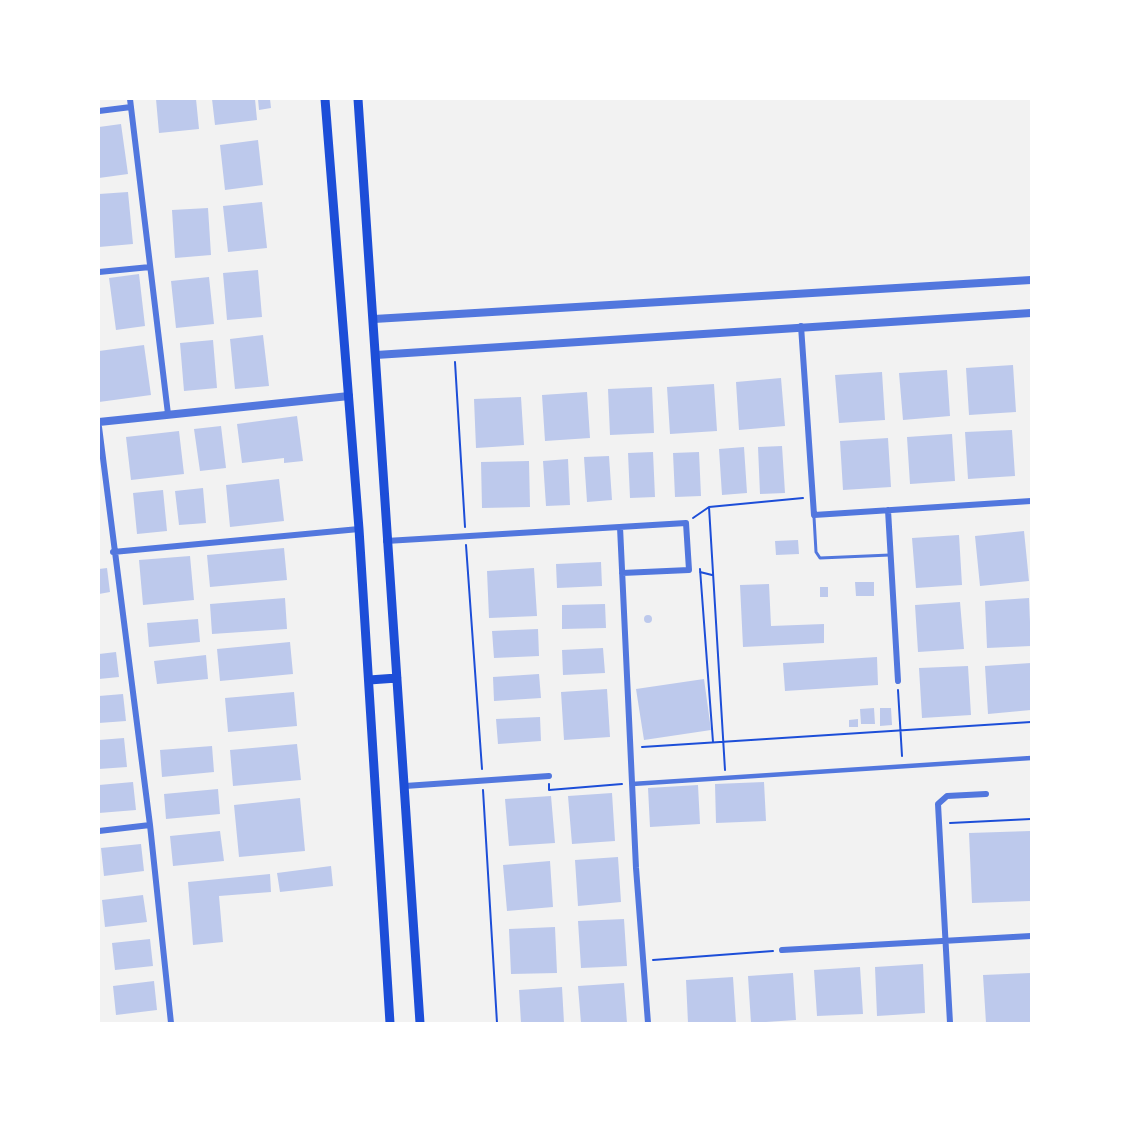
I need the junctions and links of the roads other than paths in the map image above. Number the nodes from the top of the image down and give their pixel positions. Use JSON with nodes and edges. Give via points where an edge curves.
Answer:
{"nodes":[{"id":1,"x":130,"y":99,"type":"edge"},
{"id":2,"x":325,"y":99,"type":"edge"},
{"id":3,"x":358,"y":99,"type":"edge"},
{"id":4,"x":131,"y":107,"type":"junction"},
{"id":5,"x":99,"y":111,"type":"edge"},
{"id":6,"x":150,"y":267,"type":"junction"},
{"id":7,"x":99,"y":272,"type":"edge"},
{"id":8,"x":1031,"y":280,"type":"edge"},
{"id":9,"x":1031,"y":313,"type":"edge"},
{"id":10,"x":374,"y":319,"type":"junction"},
{"id":11,"x":801,"y":326,"type":"junction"},
{"id":12,"x":376,"y":355,"type":"junction"},
{"id":13,"x":349,"y":396,"type":"junction"},
{"id":14,"x":168,"y":414,"type":"junction"},
{"id":15,"x":99,"y":422,"type":"edge"},
{"id":16,"x":99,"y":427,"type":"edge"},
{"id":17,"x":1031,"y":501,"type":"edge"},
{"id":18,"x":888,"y":510,"type":"junction"},
{"id":19,"x":814,"y":515,"type":"junction"},
{"id":20,"x":620,"y":527,"type":"junction"},
{"id":21,"x":359,"y":529,"type":"junction"},
{"id":22,"x":386,"y":541,"type":"junction"},
{"id":23,"x":113,"y":552,"type":"junction"},
{"id":24,"x":890,"y":555,"type":"junction"},
{"id":25,"x":622,"y":573,"type":"junction"},
{"id":26,"x":397,"y":678,"type":"junction"},
{"id":27,"x":369,"y":681,"type":"junction"},
{"id":28,"x":898,"y":681,"type":"road end"},
{"id":29,"x":1031,"y":758,"type":"edge"},
{"id":30,"x":549,"y":776,"type":"road end"},
{"id":31,"x":632,"y":784,"type":"junction"},
{"id":32,"x":405,"y":786,"type":"junction"},
{"id":33,"x":986,"y":794,"type":"dead end"},
{"id":34,"x":150,"y":825,"type":"junction"},
{"id":35,"x":99,"y":831,"type":"edge"},
{"id":36,"x":1031,"y":936,"type":"edge"},
{"id":37,"x":946,"y":941,"type":"junction"},
{"id":38,"x":782,"y":950,"type":"road end"},
{"id":39,"x":171,"y":1023,"type":"edge"},
{"id":40,"x":390,"y":1023,"type":"edge"},
{"id":41,"x":420,"y":1023,"type":"edge"},
{"id":42,"x":648,"y":1023,"type":"edge"},
{"id":43,"x":950,"y":1023,"type":"edge"}],
"edges":[{"from":1,"to":4,"type":"street"},
{"from":2,"to":13,"type":"main road"},
{"from":3,"to":10,"type":"main road"},
{"from":4,"to":5,"type":"street"},
{"from":4,"to":6,"type":"street"},
{"from":6,"to":7,"type":"street"},
{"from":6,"to":14,"type":"street"},
{"from":8,"to":10,"type":"street"},
{"from":9,"to":11,"type":"street"},
{"from":10,"to":12,"type":"main road"},
{"from":11,"to":12,"type":"street"},
{"from":11,"to":19,"type":"street"},
{"from":12,"to":22,"type":"main road"},
{"from":13,"to":14,"type":"street"},
{"from":13,"to":21,"type":"main road"},
{"from":14,"to":15,"type":"street"},
{"from":16,"to":23,"type":"street"},
{"from":17,"to":18,"type":"street"},
{"from":18,"to":19,"type":"street"},
{"from":18,"to":24,"type":"street"},
{"from":19,"to":24,"type":"lane","via":[[819,558]]},
{"from":20,"to":22,"type":"street"},
{"from":20,"to":25,"type":"street"},
{"from":20,"to":25,"type":"street","via":[[686,523],[689,570]]},
{"from":21,"to":23,"type":"street"},
{"from":21,"to":27,"type":"main road"},
{"from":22,"to":26,"type":"main road"},
{"from":23,"to":34,"type":"street"},
{"from":24,"to":28,"type":"street"},
{"from":25,"to":31,"type":"street"},
{"from":26,"to":27,"type":"main road"},
{"from":26,"to":32,"type":"main road"},
{"from":27,"to":40,"type":"main road"},
{"from":29,"to":31,"type":"street"},
{"from":30,"to":32,"type":"street"},
{"from":31,"to":42,"type":"street"},
{"from":32,"to":41,"type":"main road"},
{"from":33,"to":37,"type":"street","via":[[942,798],[938,804]]},
{"from":34,"to":35,"type":"street"},
{"from":34,"to":39,"type":"street"},
{"from":36,"to":37,"type":"street"},
{"from":37,"to":38,"type":"street"},
{"from":37,"to":43,"type":"street"}]}
